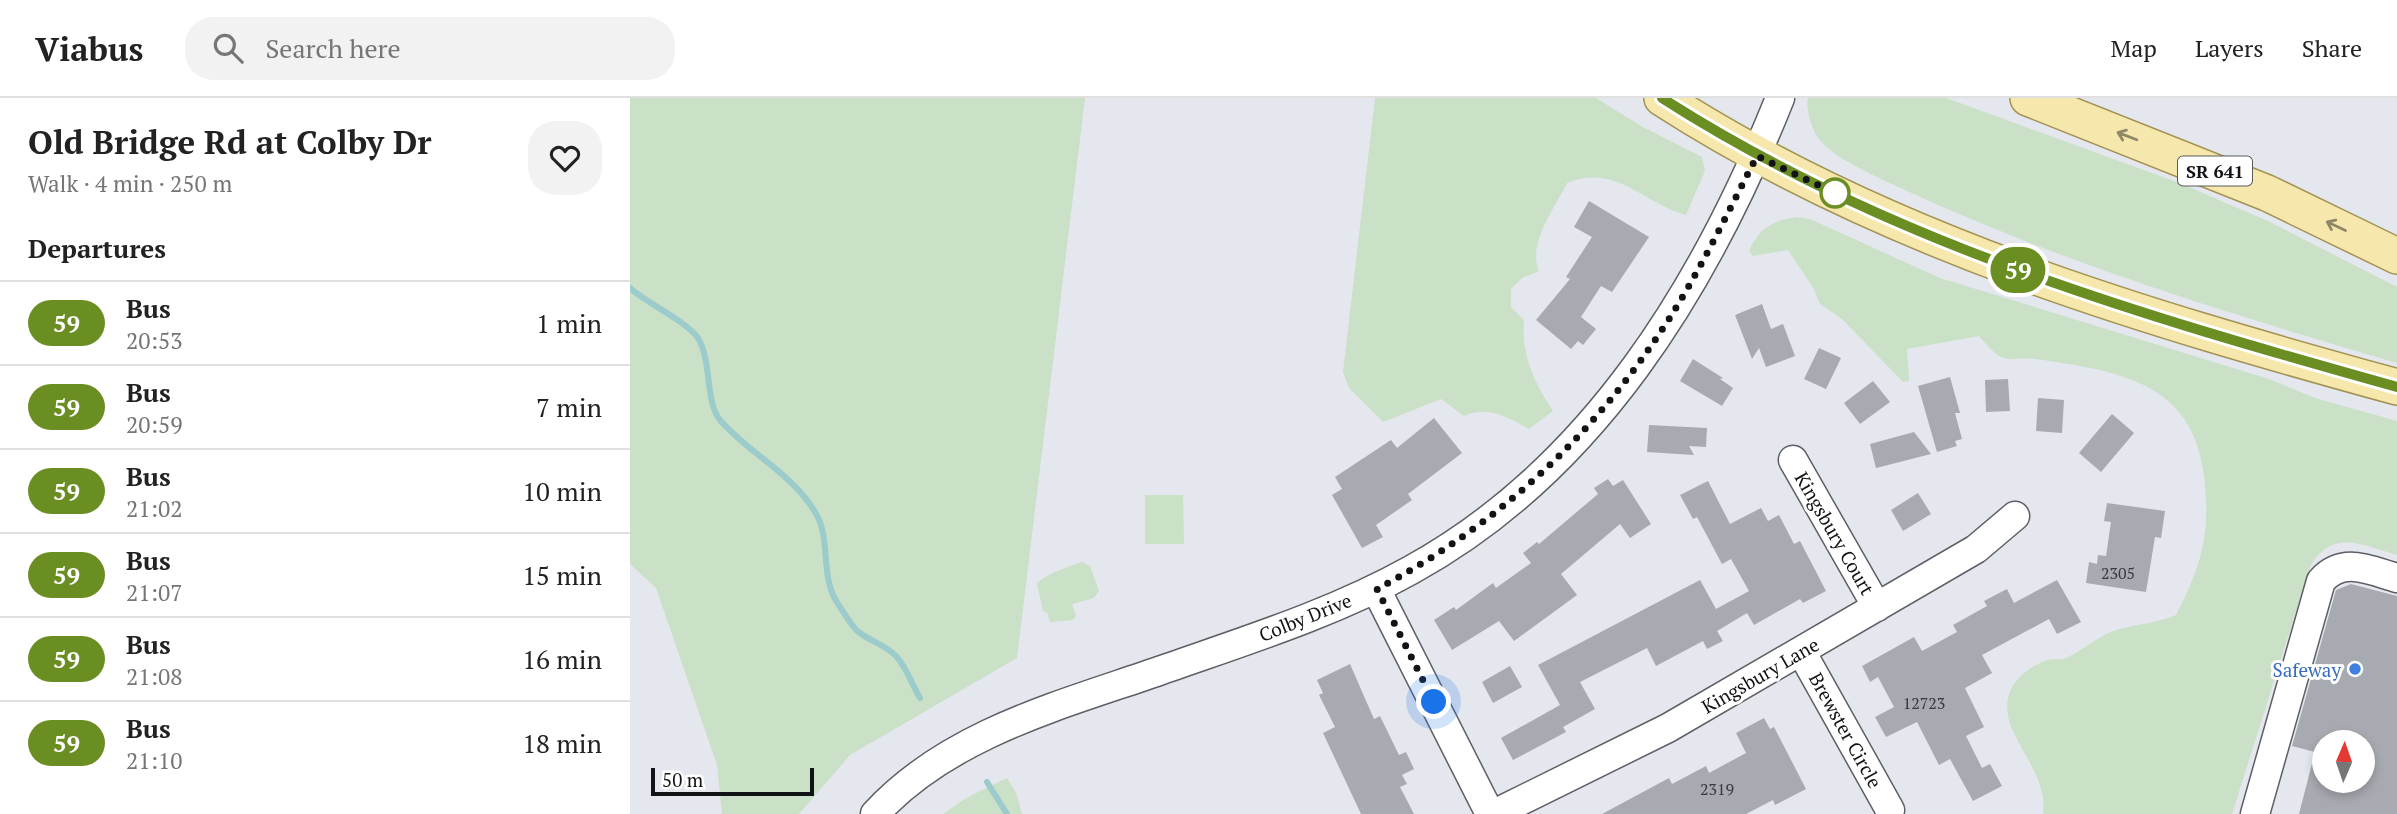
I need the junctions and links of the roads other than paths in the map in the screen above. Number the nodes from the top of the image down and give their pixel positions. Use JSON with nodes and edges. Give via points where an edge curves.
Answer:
{"nodes":[{"id":1,"x":1662,"y":98,"type":"edge"},
{"id":2,"x":1780,"y":98,"type":"edge"},
{"id":3,"x":2028,"y":98,"type":"edge"},
{"id":4,"x":1757,"y":156,"type":"junction"},
{"id":5,"x":2397,"y":256,"type":"edge"},
{"id":6,"x":2397,"y":387,"type":"edge"},
{"id":7,"x":1793,"y":460,"type":"dead end"},
{"id":8,"x":2015,"y":516,"type":"dead end"},
{"id":9,"x":2397,"y":578,"type":"edge"},
{"id":10,"x":1377,"y":589,"type":"junction"},
{"id":11,"x":1877,"y":607,"type":"junction"},
{"id":12,"x":1801,"y":650,"type":"junction"},
{"id":13,"x":1890,"y":810,"type":"dead end"},
{"id":14,"x":875,"y":814,"type":"edge"},
{"id":15,"x":1492,"y":814,"type":"edge"},
{"id":16,"x":2255,"y":814,"type":"edge"}],
"edges":[{"from":1,"to":4,"type":"main road"},
{"from":2,"to":4,"type":"street","name":"Colby Drive"},
{"from":5,"to":3,"type":"main road","number":"SR 641","one_way":true,"via":[[2267,193]]},
{"from":4,"to":6,"type":"main road","via":[[2004,265],[2153,317]]},
{"from":4,"to":10,"type":"street","name":"Colby Drive","via":[[1670,317],[1598,417],[1550,467],[1488,520],[1440,554]]},
{"from":7,"to":11,"type":"street","name":"Kingsbury Court"},
{"from":8,"to":11,"type":"street","name":"Kingsbury Lane","via":[[1976,549]]},
{"from":9,"to":16,"type":"street","via":[[2353,565],[2338,567],[2321,581]]},
{"from":10,"to":14,"type":"street","name":"Colby Drive","via":[[1294,624],[995,731],[935,766]]},
{"from":10,"to":15,"type":"street"},
{"from":11,"to":12,"type":"street","name":"Kingsbury Lane"},
{"from":12,"to":13,"type":"street","name":"Brewster Circle"},
{"from":12,"to":15,"type":"street","name":"Kingsbury Lane","via":[[1668,728]]}]}
